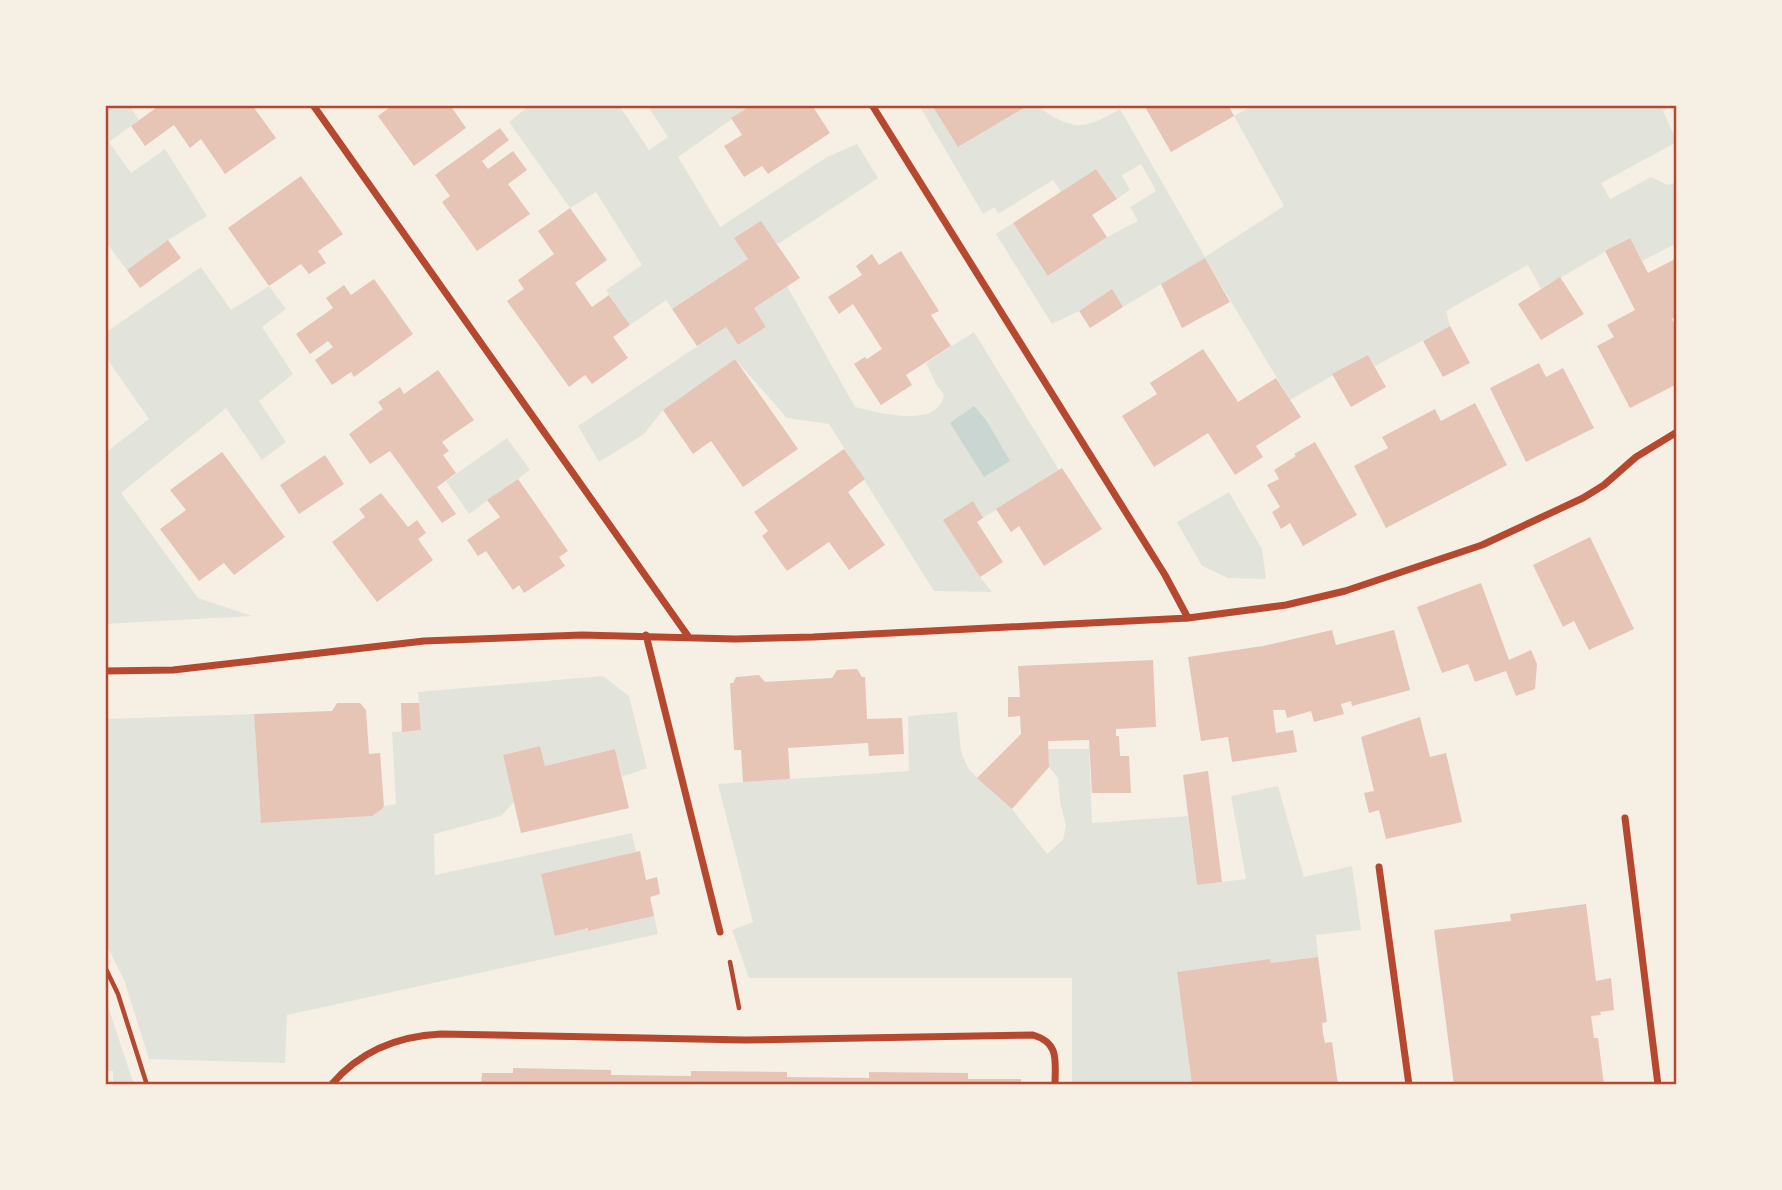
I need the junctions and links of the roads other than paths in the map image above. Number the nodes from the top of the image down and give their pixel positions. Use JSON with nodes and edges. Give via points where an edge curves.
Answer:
{"nodes":[{"id":1,"x":313,"y":105,"type":"edge"},
{"id":2,"x":872,"y":105,"type":"edge"},
{"id":3,"x":1677,"y":432,"type":"edge"},
{"id":4,"x":1188,"y":618,"type":"junction"},
{"id":5,"x":646,"y":635,"type":"junction"},
{"id":6,"x":688,"y":636,"type":"junction"},
{"id":7,"x":105,"y":671,"type":"edge"},
{"id":8,"x":1625,"y":818,"type":"dead end"},
{"id":9,"x":1379,"y":867,"type":"dead end"},
{"id":10,"x":720,"y":932,"type":"dead end"},
{"id":11,"x":331,"y":1085,"type":"edge"},
{"id":12,"x":1055,"y":1085,"type":"edge"},
{"id":13,"x":1409,"y":1085,"type":"edge"},
{"id":14,"x":1658,"y":1085,"type":"edge"}],
"edges":[{"from":1,"to":6,"type":"street"},
{"from":2,"to":4,"type":"street"},
{"from":3,"to":4,"type":"street","via":[[1636,457],[1594,492],[1482,545],[1286,606]]},
{"from":4,"to":6,"type":"street","via":[[813,637]]},
{"from":5,"to":6,"type":"street"},
{"from":5,"to":7,"type":"street","via":[[424,641],[173,670]]},
{"from":5,"to":10,"type":"street"},
{"from":8,"to":14,"type":"street"},
{"from":9,"to":13,"type":"street"},
{"from":11,"to":12,"type":"street","via":[[344,1070],[381,1047],[422,1035],[745,1040],[1033,1035],[1053,1048]]}]}
